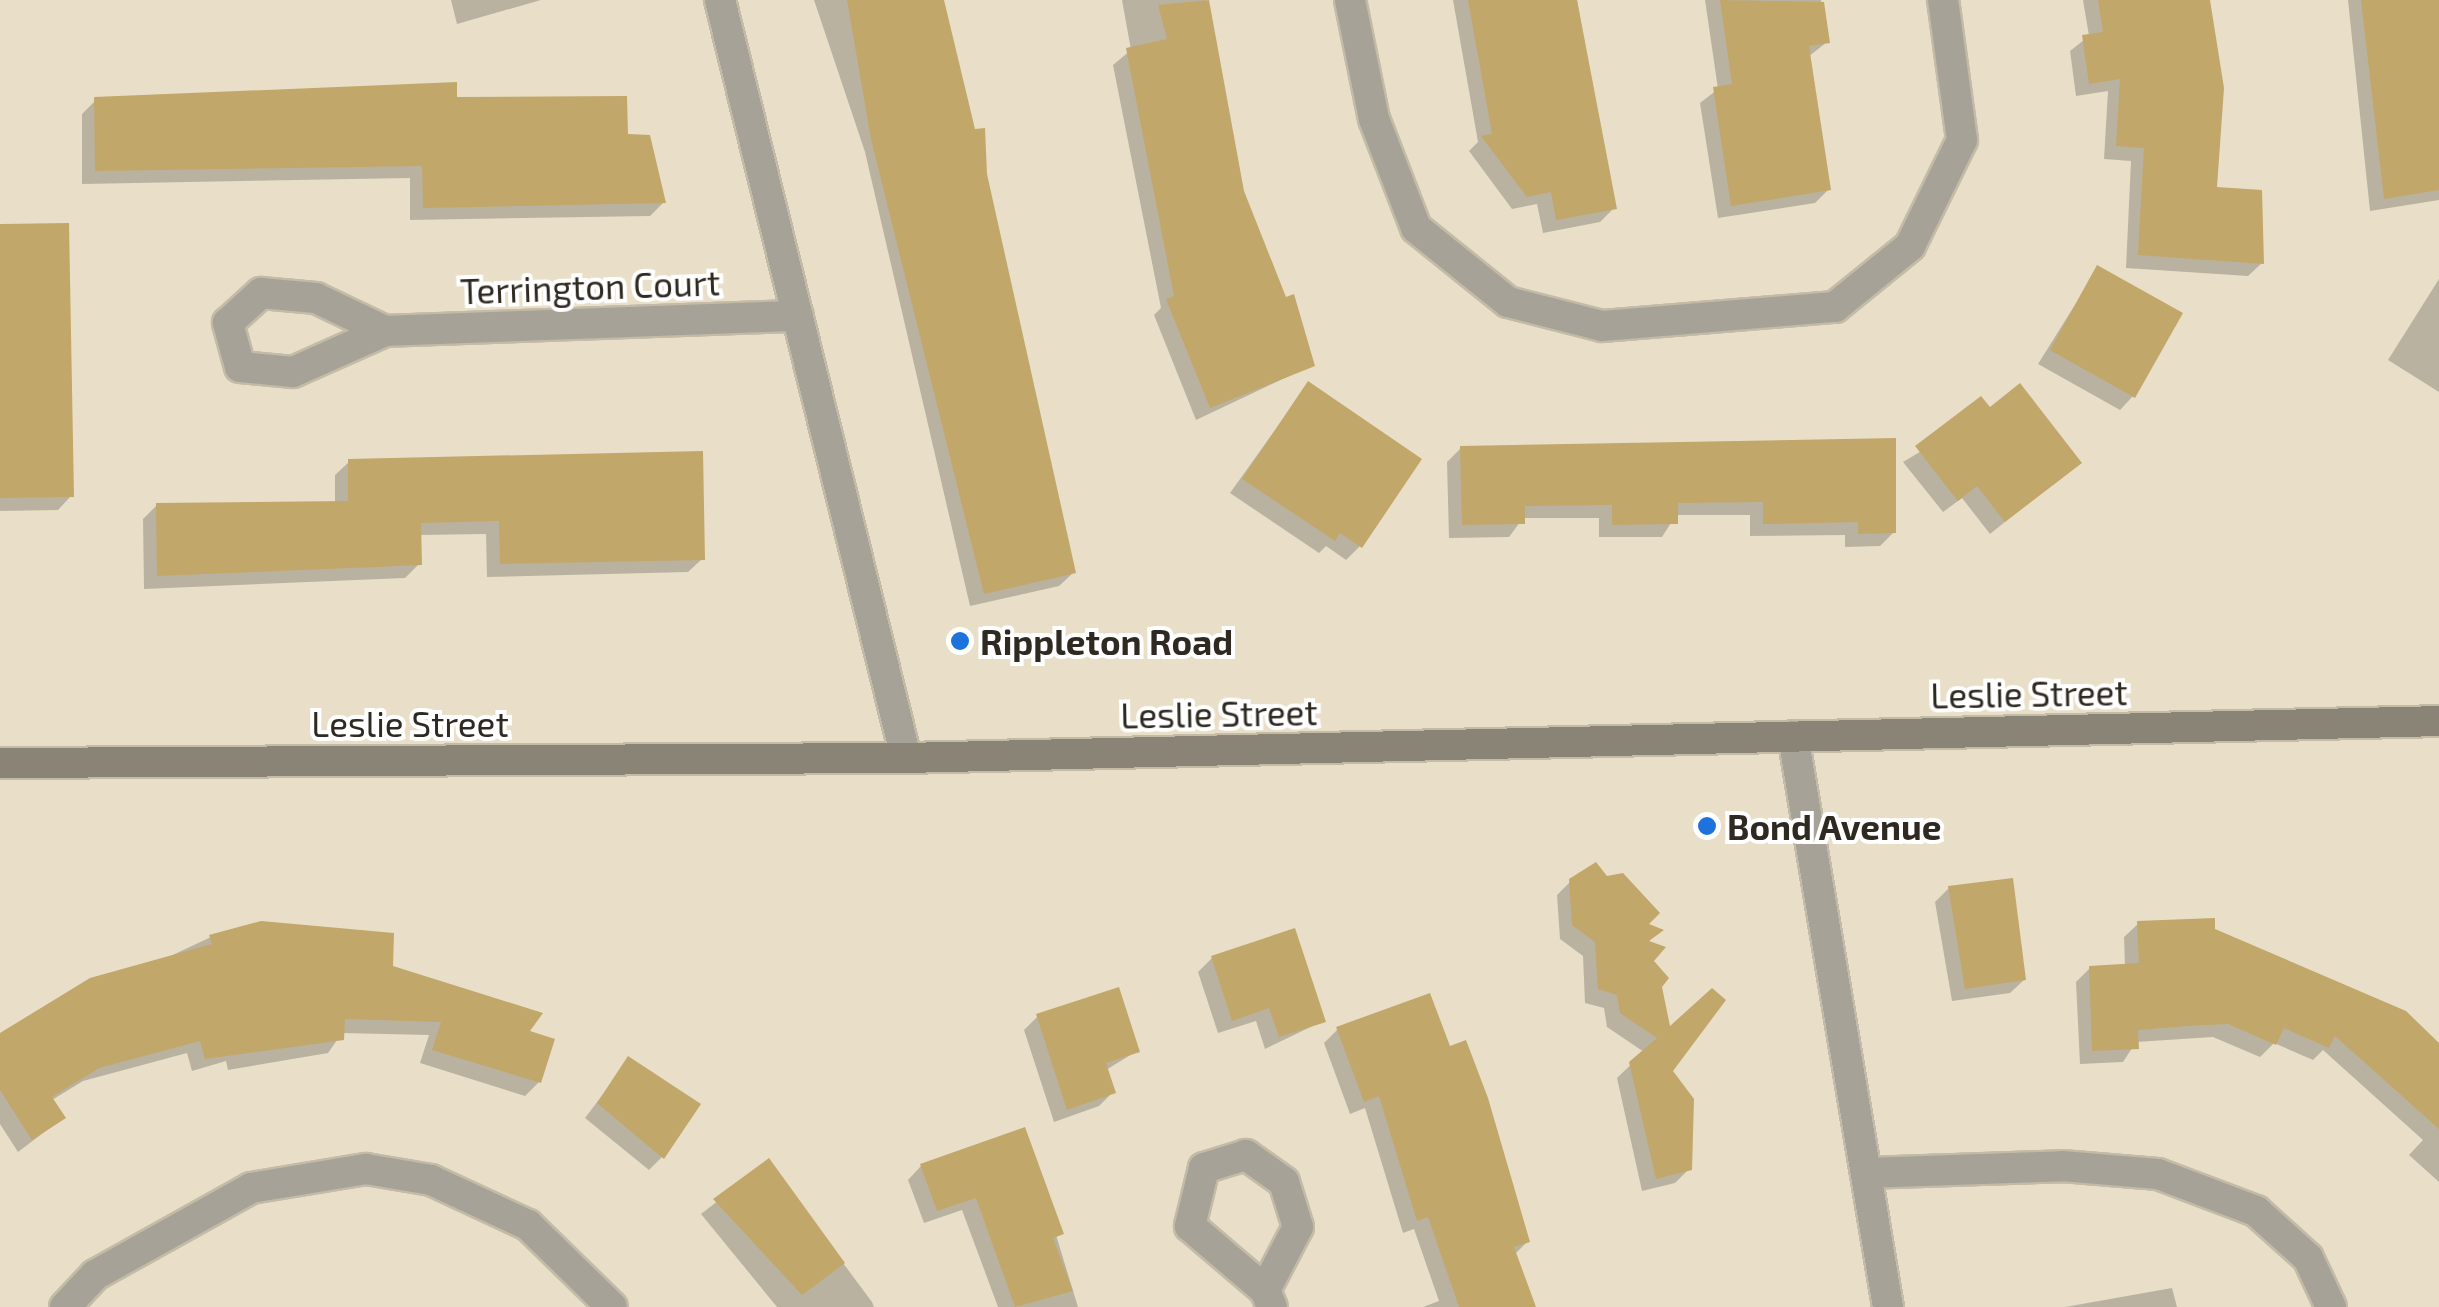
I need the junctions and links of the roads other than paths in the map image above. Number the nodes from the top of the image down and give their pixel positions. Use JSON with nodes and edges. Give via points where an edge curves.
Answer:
{"nodes":[{"id":1,"x":720,"y":0,"type":"edge"},
{"id":2,"x":1350,"y":0,"type":"edge"},
{"id":3,"x":1943,"y":0,"type":"edge"},
{"id":4,"x":798,"y":316,"type":"junction"},
{"id":5,"x":385,"y":330,"type":"dead end"},
{"id":6,"x":2439,"y":721,"type":"edge"},
{"id":7,"x":1794,"y":736,"type":"junction"},
{"id":8,"x":906,"y":758,"type":"junction"},
{"id":9,"x":0,"y":763,"type":"edge"},
{"id":10,"x":1866,"y":1173,"type":"junction"},
{"id":11,"x":65,"y":1307,"type":"edge"},
{"id":12,"x":612,"y":1307,"type":"edge"},
{"id":13,"x":1888,"y":1307,"type":"edge"},
{"id":14,"x":2331,"y":1307,"type":"edge"}],
"edges":[{"from":1,"to":4,"type":"street"},
{"from":2,"to":3,"type":"street","via":[[1374,119],[1416,228],[1508,302],[1602,326],[1836,307],[1910,246],[1962,140]]},
{"from":4,"to":5,"type":"street","name":"Terrington Court"},
{"from":4,"to":8,"type":"street"},
{"from":6,"to":7,"type":"main road","name":"Leslie Street"},
{"from":7,"to":8,"type":"main road","name":"Leslie Street"},
{"from":7,"to":10,"type":"street"},
{"from":8,"to":9,"type":"main road","name":"Leslie Street"},
{"from":10,"to":13,"type":"street"},
{"from":10,"to":14,"type":"street","via":[[2062,1166],[2158,1174],[2256,1211],[2308,1258]]},
{"from":11,"to":12,"type":"street","via":[[94,1274],[251,1188],[366,1169],[431,1180],[528,1225]]}]}
